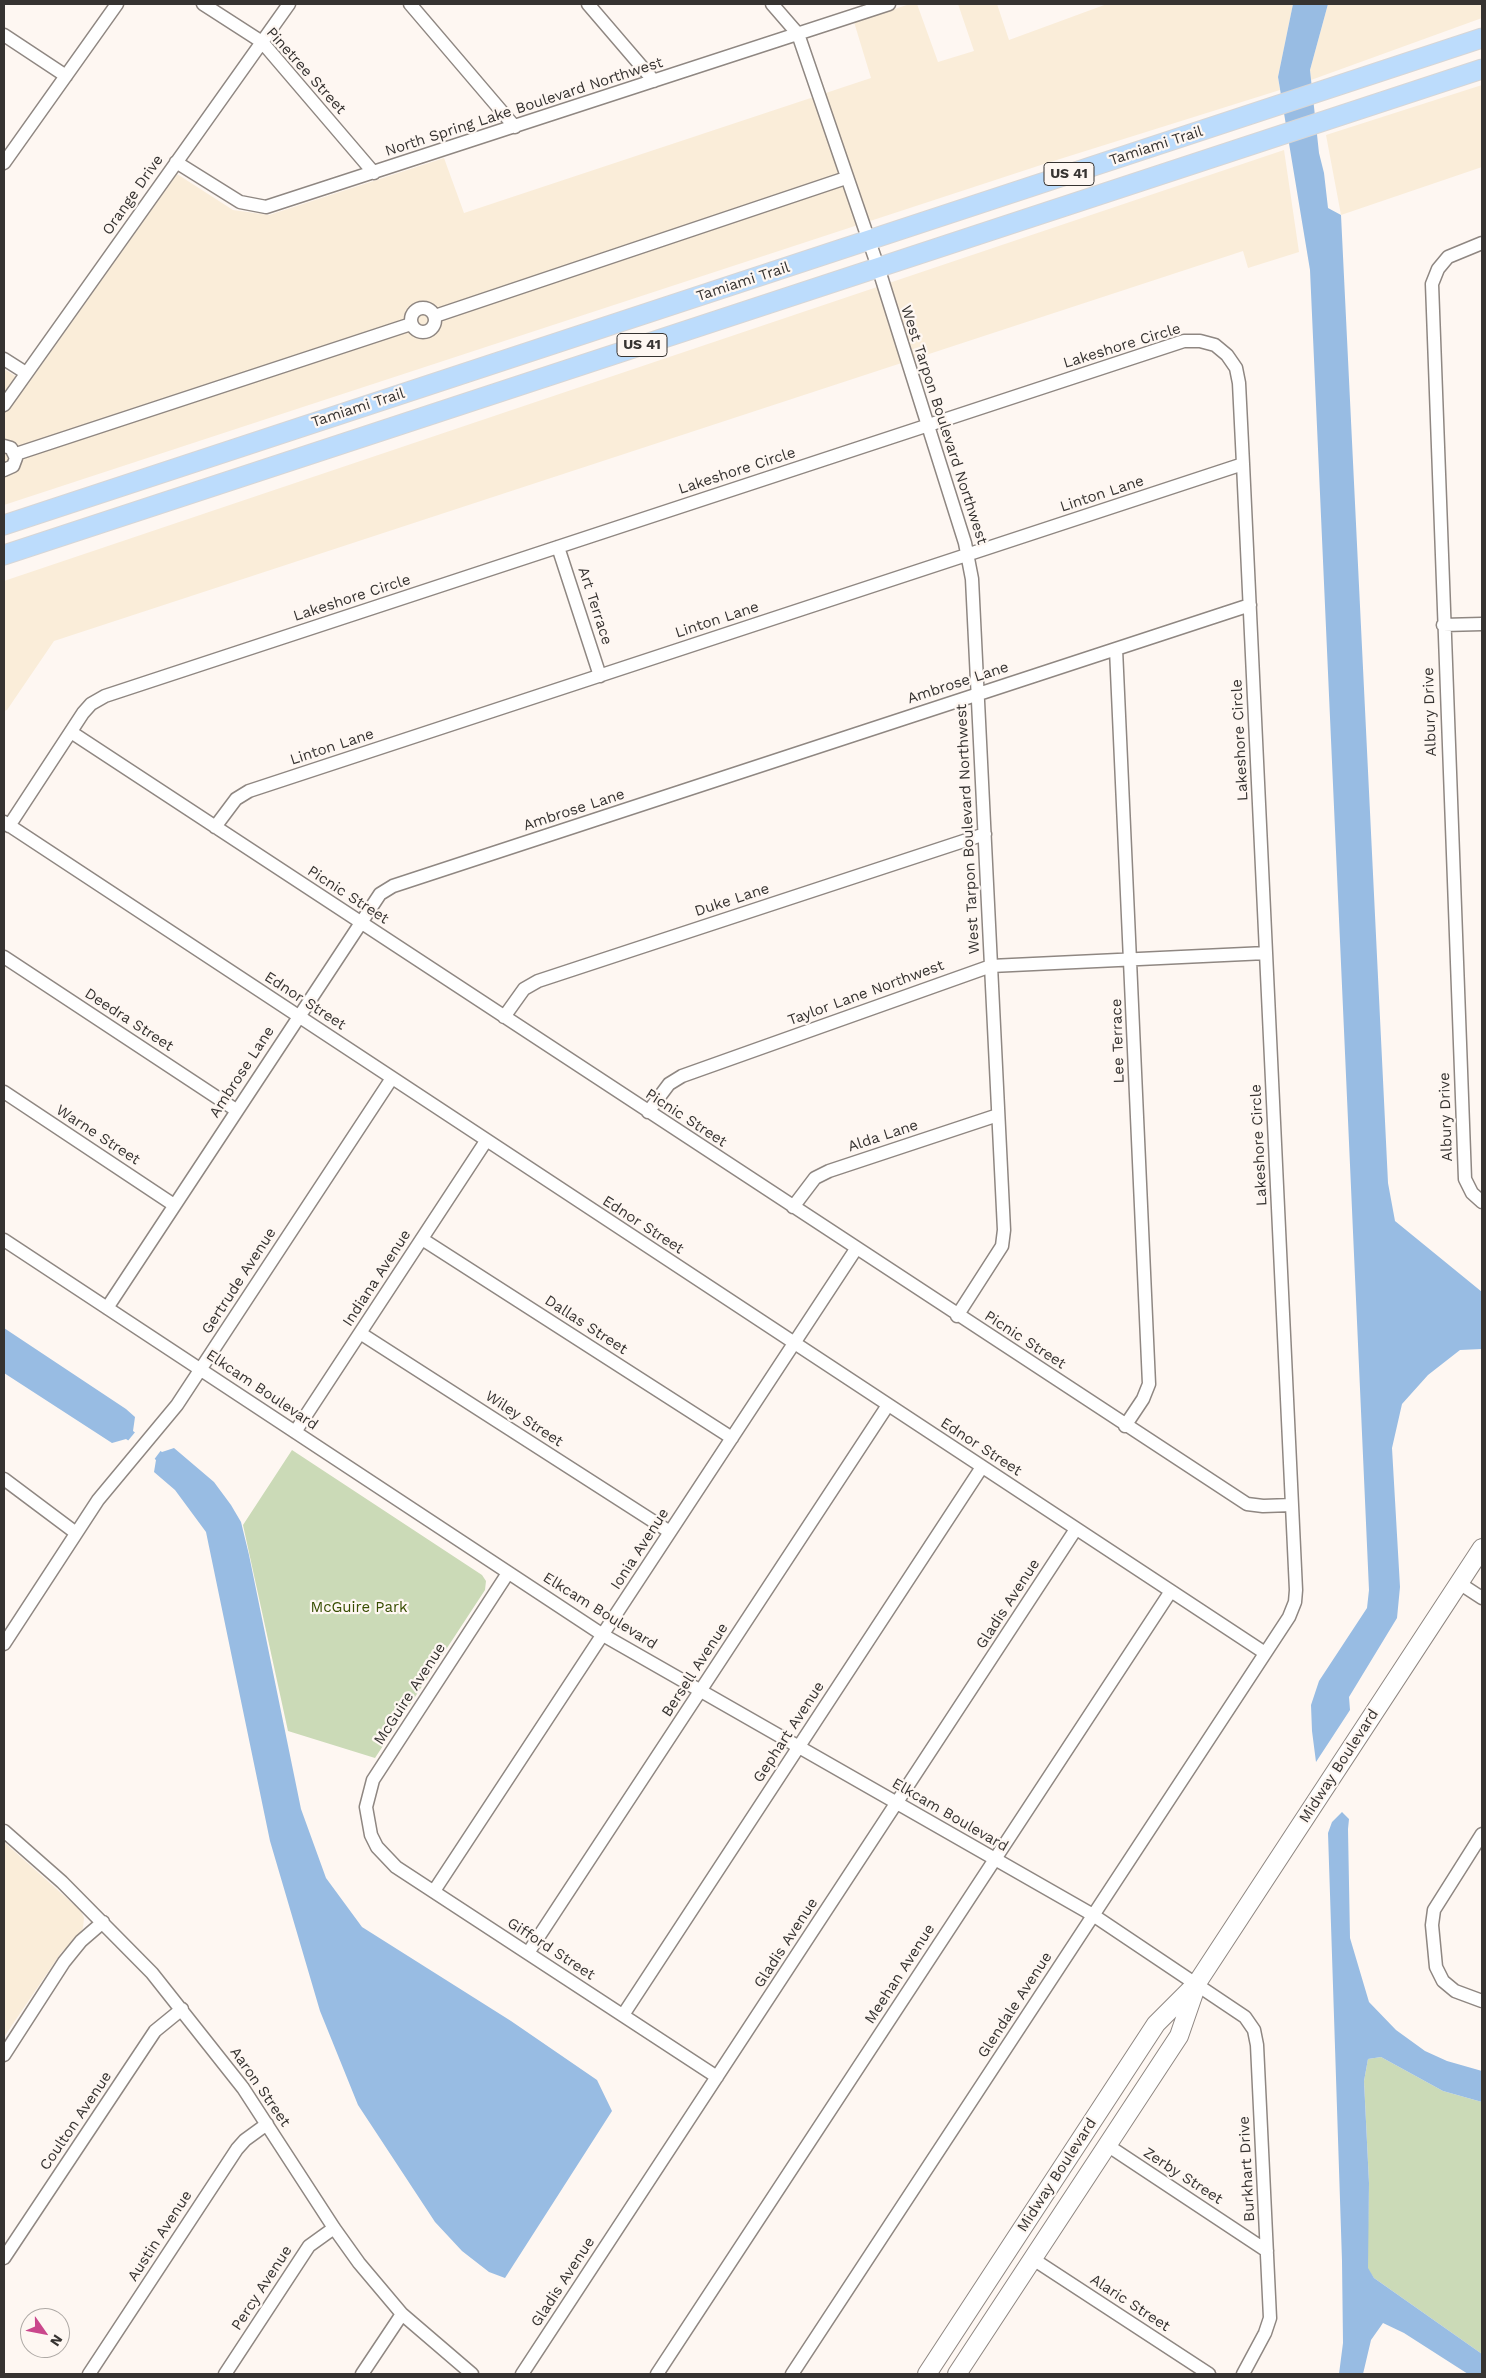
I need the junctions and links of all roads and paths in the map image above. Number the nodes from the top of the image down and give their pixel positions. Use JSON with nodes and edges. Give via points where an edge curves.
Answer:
{"nodes":[{"id":1,"x":117,"y":4,"type":"edge"},
{"id":2,"x":203,"y":4,"type":"edge"},
{"id":3,"x":289,"y":4,"type":"edge"},
{"id":4,"x":410,"y":4,"type":"edge"},
{"id":5,"x":588,"y":4,"type":"edge"},
{"id":6,"x":772,"y":4,"type":"edge"},
{"id":7,"x":889,"y":4,"type":"edge"},
{"id":8,"x":798,"y":34,"type":"junction"},
{"id":9,"x":4,"y":35,"type":"edge"},
{"id":10,"x":1482,"y":38,"type":"edge"},
{"id":11,"x":262,"y":42,"type":"junction"},
{"id":12,"x":1482,"y":70,"type":"edge"},
{"id":13,"x":66,"y":76,"type":"junction"},
{"id":14,"x":654,"y":81,"type":"junction"},
{"id":15,"x":515,"y":127,"type":"junction"},
{"id":16,"x":176,"y":162,"type":"junction"},
{"id":17,"x":4,"y":163,"type":"edge"},
{"id":18,"x":374,"y":173,"type":"junction"},
{"id":19,"x":846,"y":178,"type":"junction"},
{"id":20,"x":867,"y":240,"type":"junction"},
{"id":21,"x":1482,"y":243,"type":"edge"},
{"id":22,"x":878,"y":267,"type":"junction"},
{"id":23,"x":4,"y":359,"type":"edge"},
{"id":24,"x":26,"y":373,"type":"junction"},
{"id":25,"x":401,"y":394,"type":"junction"},
{"id":26,"x":4,"y":405,"type":"edge"},
{"id":27,"x":350,"y":411,"type":"junction"},
{"id":28,"x":927,"y":426,"type":"junction"},
{"id":29,"x":364,"y":437,"type":"junction"},
{"id":30,"x":4,"y":446,"type":"edge"},
{"id":31,"x":16,"y":454,"type":"junction"},
{"id":32,"x":312,"y":454,"type":"junction"},
{"id":33,"x":1243,"y":464,"type":"junction"},
{"id":34,"x":4,"y":470,"type":"edge"},
{"id":35,"x":4,"y":525,"type":"edge"},
{"id":36,"x":558,"y":547,"type":"junction"},
{"id":37,"x":4,"y":555,"type":"edge"},
{"id":38,"x":968,"y":555,"type":"junction"},
{"id":39,"x":1250,"y":605,"type":"junction"},
{"id":40,"x":1482,"y":624,"type":"edge"},
{"id":41,"x":1443,"y":625,"type":"junction"},
{"id":42,"x":1116,"y":649,"type":"junction"},
{"id":43,"x":600,"y":676,"type":"junction"},
{"id":44,"x":978,"y":694,"type":"junction"},
{"id":45,"x":71,"y":732,"type":"junction"},
{"id":46,"x":6,"y":824,"type":"edge"},
{"id":47,"x":215,"y":827,"type":"junction"},
{"id":48,"x":985,"y":834,"type":"junction"},
{"id":49,"x":360,"y":922,"type":"junction"},
{"id":50,"x":1266,"y":953,"type":"junction"},
{"id":51,"x":4,"y":957,"type":"edge"},
{"id":52,"x":1131,"y":959,"type":"junction"},
{"id":53,"x":991,"y":966,"type":"junction"},
{"id":54,"x":298,"y":1016,"type":"junction"},
{"id":55,"x":504,"y":1017,"type":"junction"},
{"id":56,"x":392,"y":1078,"type":"junction"},
{"id":57,"x":4,"y":1092,"type":"edge"},
{"id":58,"x":236,"y":1110,"type":"junction"},
{"id":59,"x":648,"y":1112,"type":"junction"},
{"id":60,"x":998,"y":1115,"type":"junction"},
{"id":61,"x":486,"y":1141,"type":"junction"},
{"id":62,"x":1482,"y":1202,"type":"edge"},
{"id":63,"x":174,"y":1205,"type":"junction"},
{"id":64,"x":793,"y":1207,"type":"junction"},
{"id":65,"x":422,"y":1239,"type":"junction"},
{"id":66,"x":4,"y":1240,"type":"edge"},
{"id":67,"x":856,"y":1249,"type":"junction"},
{"id":68,"x":107,"y":1308,"type":"junction"},
{"id":69,"x":958,"y":1316,"type":"junction"},
{"id":70,"x":360,"y":1333,"type":"junction"},
{"id":71,"x":794,"y":1343,"type":"junction"},
{"id":72,"x":201,"y":1370,"type":"junction"},
{"id":73,"x":888,"y":1405,"type":"junction"},
{"id":74,"x":1125,"y":1426,"type":"junction"},
{"id":75,"x":295,"y":1432,"type":"junction"},
{"id":76,"x":732,"y":1438,"type":"junction"},
{"id":77,"x":982,"y":1467,"type":"junction"},
{"id":78,"x":4,"y":1479,"type":"edge"},
{"id":79,"x":1292,"y":1505,"type":"junction"},
{"id":80,"x":1076,"y":1529,"type":"junction"},
{"id":81,"x":670,"y":1532,"type":"junction"},
{"id":82,"x":76,"y":1533,"type":"junction"},
{"id":83,"x":1482,"y":1548,"type":"edge"},
{"id":84,"x":508,"y":1572,"type":"junction"},
{"id":85,"x":1459,"y":1583,"type":"junction"},
{"id":86,"x":1170,"y":1592,"type":"junction"},
{"id":87,"x":1482,"y":1598,"type":"edge"},
{"id":88,"x":603,"y":1635,"type":"junction"},
{"id":89,"x":4,"y":1644,"type":"edge"},
{"id":90,"x":1265,"y":1653,"type":"junction"},
{"id":91,"x":701,"y":1691,"type":"junction"},
{"id":92,"x":799,"y":1747,"type":"junction"},
{"id":93,"x":897,"y":1803,"type":"junction"},
{"id":94,"x":4,"y":1831,"type":"edge"},
{"id":95,"x":1482,"y":1834,"type":"edge"},
{"id":96,"x":374,"y":1841,"type":"joint"},
{"id":97,"x":995,"y":1859,"type":"junction"},
{"id":98,"x":434,"y":1891,"type":"junction"},
{"id":99,"x":1093,"y":1915,"type":"junction"},
{"id":100,"x":103,"y":1922,"type":"junction"},
{"id":101,"x":528,"y":1953,"type":"junction"},
{"id":102,"x":1197,"y":1983,"type":"junction"},
{"id":103,"x":1482,"y":2001,"type":"edge"},
{"id":104,"x":182,"y":2009,"type":"junction"},
{"id":105,"x":623,"y":2015,"type":"junction"},
{"id":106,"x":4,"y":2054,"type":"edge"},
{"id":107,"x":717,"y":2077,"type":"junction"},
{"id":108,"x":267,"y":2124,"type":"junction"},
{"id":109,"x":1107,"y":2145,"type":"junction"},
{"id":110,"x":334,"y":2228,"type":"junction"},
{"id":111,"x":1268,"y":2251,"type":"junction"},
{"id":112,"x":4,"y":2258,"type":"edge"},
{"id":113,"x":1033,"y":2259,"type":"junction"},
{"id":114,"x":402,"y":2314,"type":"junction"},
{"id":115,"x":960,"y":2373,"type":"edge"},
{"id":116,"x":89,"y":2374,"type":"edge"},
{"id":117,"x":225,"y":2374,"type":"edge"},
{"id":118,"x":362,"y":2374,"type":"edge"},
{"id":119,"x":472,"y":2374,"type":"edge"},
{"id":120,"x":522,"y":2374,"type":"edge"},
{"id":121,"x":657,"y":2374,"type":"edge"},
{"id":122,"x":792,"y":2374,"type":"edge"},
{"id":123,"x":927,"y":2374,"type":"edge"},
{"id":124,"x":1209,"y":2374,"type":"edge"},
{"id":125,"x":1243,"y":2374,"type":"edge"}],
"edges":[{"from":1,"to":13,"type":"street"},
{"from":2,"to":11,"type":"street","name":"Pinetree Street"},
{"from":3,"to":11,"type":"street","name":"Orange Drive"},
{"from":4,"to":15,"type":"street"},
{"from":5,"to":14,"type":"street"},
{"from":6,"to":8,"type":"street","name":"West Tarpon Boulevard Northwest"},
{"from":7,"to":8,"type":"street","name":"North Spring Lake Boulevard Northwest"},
{"from":8,"to":14,"type":"street","name":"North Spring Lake Boulevard Northwest"},
{"from":8,"to":19,"type":"street","name":"West Tarpon Boulevard Northwest"},
{"from":9,"to":13,"type":"street"},
{"from":10,"to":20,"type":"main road","name":"Tamiami Trail","number":"US 41"},
{"from":11,"to":16,"type":"street","name":"Orange Drive"},
{"from":11,"to":18,"type":"street","name":"Pinetree Street"},
{"from":12,"to":22,"type":"main road","name":"Tamiami Trail","number":"US 41"},
{"from":13,"to":17,"type":"street"},
{"from":14,"to":15,"type":"street","name":"North Spring Lake Boulevard Northwest"},
{"from":15,"to":18,"type":"street","name":"North Spring Lake Boulevard Northwest"},
{"from":16,"to":18,"type":"street","name":"North Spring Lake Boulevard Northwest","via":[[240,202],[253,206],[279,204]]},
{"from":16,"to":24,"type":"street","name":"Orange Drive"},
{"from":19,"to":20,"type":"street","name":"West Tarpon Boulevard Northwest"},
{"from":19,"to":31,"type":"street","via":[[435,316],[433,326],[426,331],[418,331],[411,324]]},
{"from":20,"to":22,"type":"street","name":"West Tarpon Boulevard Northwest"},
{"from":20,"to":25,"type":"main road","name":"Tamiami Trail","number":"US 41"},
{"from":21,"to":41,"type":"street","name":"Albury Drive","via":[[1448,257],[1432,284]]},
{"from":22,"to":28,"type":"street","name":"West Tarpon Boulevard Northwest"},
{"from":22,"to":29,"type":"main road","name":"Tamiami Trail","number":"US 41"},
{"from":23,"to":24,"type":"street"},
{"from":24,"to":26,"type":"street","name":"Orange Drive"},
{"from":25,"to":27,"type":"main road","name":"Tamiami Trail","number":"US 41"},
{"from":25,"to":29,"type":"main road","via":[[378,415]]},
{"from":27,"to":32,"type":"main road","via":[[337,432]]},
{"from":27,"to":35,"type":"main road","name":"Tamiami Trail","number":"US 41"},
{"from":28,"to":33,"type":"street","name":"Lakeshore Circle","via":[[1184,342],[1200,341],[1215,346],[1236,368]]},
{"from":28,"to":36,"type":"street","name":"Lakeshore Circle"},
{"from":28,"to":38,"type":"street","name":"West Tarpon Boulevard Northwest"},
{"from":29,"to":32,"type":"main road","name":"Tamiami Trail","number":"US 41"},
{"from":30,"to":31,"type":"street"},
{"from":31,"to":34,"type":"street","via":[[13,466]]},
{"from":32,"to":37,"type":"main road","name":"Tamiami Trail","number":"US 41"},
{"from":33,"to":38,"type":"street","name":"Linton Lane"},
{"from":33,"to":39,"type":"street","name":"Lakeshore Circle"},
{"from":36,"to":43,"type":"street","name":"Art Terrace"},
{"from":36,"to":45,"type":"street","name":"Lakeshore Circle","via":[[105,696],[91,704]]},
{"from":38,"to":43,"type":"street","name":"Linton Lane"},
{"from":38,"to":44,"type":"street","name":"West Tarpon Boulevard Northwest"},
{"from":39,"to":42,"type":"street","name":"Ambrose Lane"},
{"from":39,"to":50,"type":"street","name":"Lakeshore Circle"},
{"from":40,"to":41,"type":"street"},
{"from":41,"to":62,"type":"street","name":"Albury Drive","via":[[1464,1179]]},
{"from":42,"to":44,"type":"street","name":"Ambrose Lane"},
{"from":42,"to":52,"type":"street","name":"Lee Terrace"},
{"from":43,"to":47,"type":"street","name":"Linton Lane","via":[[249,791],[236,799]]},
{"from":44,"to":48,"type":"street","name":"West Tarpon Boulevard Northwest"},
{"from":44,"to":49,"type":"street","name":"Ambrose Lane","via":[[394,886],[380,894]]},
{"from":45,"to":46,"type":"street","name":"Lakeshore Circle"},
{"from":45,"to":47,"type":"street","name":"Picnic Street"},
{"from":46,"to":54,"type":"street","name":"Ednor Street"},
{"from":47,"to":49,"type":"street","name":"Picnic Street"},
{"from":48,"to":53,"type":"street","name":"West Tarpon Boulevard Northwest"},
{"from":48,"to":55,"type":"street","name":"Duke Lane","via":[[538,981],[524,989]]},
{"from":49,"to":54,"type":"street","name":"Ambrose Lane"},
{"from":49,"to":55,"type":"street","name":"Picnic Street"},
{"from":50,"to":52,"type":"street","name":"Taylor Lane Northwest"},
{"from":50,"to":79,"type":"street","name":"Lakeshore Circle"},
{"from":51,"to":58,"type":"street","name":"Deedra Street"},
{"from":52,"to":53,"type":"street","name":"Taylor Lane Northwest"},
{"from":52,"to":74,"type":"street","name":"Lee Terrace","via":[[1149,1384]]},
{"from":53,"to":59,"type":"street","name":"Taylor Lane Northwest","via":[[682,1076],[669,1084]]},
{"from":53,"to":60,"type":"street","name":"West Tarpon Boulevard Northwest"},
{"from":54,"to":56,"type":"street","name":"Ednor Street"},
{"from":54,"to":58,"type":"street","name":"Ambrose Lane"},
{"from":55,"to":59,"type":"street","name":"Picnic Street"},
{"from":56,"to":61,"type":"street","name":"Ednor Street"},
{"from":56,"to":72,"type":"street","name":"Gertrude Avenue"},
{"from":57,"to":63,"type":"street","name":"Warne Street"},
{"from":58,"to":63,"type":"street","name":"Ambrose Lane"},
{"from":59,"to":64,"type":"street","name":"Picnic Street"},
{"from":60,"to":64,"type":"street","name":"Alda Lane","via":[[829,1171],[815,1178]]},
{"from":60,"to":69,"type":"street","name":"West Tarpon Boulevard Northwest","via":[[1002,1246]]},
{"from":61,"to":65,"type":"street","name":"Indiana Avenue"},
{"from":61,"to":71,"type":"street","name":"Ednor Street"},
{"from":63,"to":68,"type":"street","name":"Ambrose Lane"},
{"from":64,"to":67,"type":"street","name":"Picnic Street"},
{"from":65,"to":70,"type":"street","name":"Indiana Avenue"},
{"from":65,"to":76,"type":"street","name":"Dallas Street"},
{"from":66,"to":68,"type":"street","name":"Elkcam Boulevard"},
{"from":67,"to":69,"type":"street","name":"Picnic Street"},
{"from":67,"to":71,"type":"street","name":"Ionia Avenue"},
{"from":68,"to":72,"type":"street","name":"Elkcam Boulevard"},
{"from":69,"to":74,"type":"street","name":"Picnic Street"},
{"from":70,"to":75,"type":"street","name":"Indiana Avenue"},
{"from":70,"to":81,"type":"street","name":"Wiley Street"},
{"from":71,"to":73,"type":"street","name":"Ednor Street"},
{"from":71,"to":76,"type":"street","name":"Ionia Avenue"},
{"from":72,"to":75,"type":"street","name":"Elkcam Boulevard"},
{"from":72,"to":82,"type":"street","name":"Gertrude Avenue"},
{"from":73,"to":77,"type":"street","name":"Ednor Street"},
{"from":73,"to":91,"type":"street","name":"Bersell Avenue"},
{"from":74,"to":79,"type":"street","name":"Picnic Street","via":[[1247,1504]]},
{"from":75,"to":84,"type":"street","name":"Elkcam Boulevard"},
{"from":76,"to":81,"type":"street","name":"Ionia Avenue"},
{"from":77,"to":80,"type":"street","name":"Ednor Street"},
{"from":77,"to":92,"type":"street","name":"Gephart Avenue"},
{"from":78,"to":82,"type":"street"},
{"from":79,"to":90,"type":"street","name":"Lakeshore Circle","via":[[1295,1602]]},
{"from":80,"to":86,"type":"street","name":"Ednor Street"},
{"from":80,"to":93,"type":"street","name":"Gladis Avenue"},
{"from":81,"to":88,"type":"street","name":"Ionia Avenue"},
{"from":82,"to":89,"type":"street","name":"Gertrude Avenue"},
{"from":83,"to":85,"type":"street","name":"Midway Boulevard"},
{"from":84,"to":88,"type":"street","name":"Elkcam Boulevard"},
{"from":84,"to":96,"type":"street","name":"McGuire Avenue","via":[[373,1780],[366,1807]]},
{"from":85,"to":87,"type":"street"},
{"from":85,"to":102,"type":"street","name":"Midway Boulevard"},
{"from":86,"to":90,"type":"street","name":"Ednor Street"},
{"from":86,"to":97,"type":"street","name":"Meehan Avenue"},
{"from":88,"to":91,"type":"street","name":"Elkcam Boulevard"},
{"from":88,"to":98,"type":"street","name":"Ionia Avenue"},
{"from":90,"to":99,"type":"street","name":"Glendale Avenue"},
{"from":91,"to":92,"type":"street","name":"Elkcam Boulevard"},
{"from":91,"to":101,"type":"street","name":"Bersell Avenue"},
{"from":92,"to":93,"type":"street","name":"Elkcam Boulevard"},
{"from":92,"to":105,"type":"street","name":"Gephart Avenue"},
{"from":93,"to":97,"type":"street","name":"Elkcam Boulevard"},
{"from":93,"to":107,"type":"street","name":"Gladis Avenue"},
{"from":94,"to":100,"type":"street","name":"Aaron Street"},
{"from":95,"to":103,"type":"street","via":[[1434,1910],[1432,1925],[1436,1968],[1443,1981],[1455,1991]]},
{"from":96,"to":98,"type":"street","name":"Gifford Street","via":[[386,1858]]},
{"from":97,"to":99,"type":"street","name":"Elkcam Boulevard"},
{"from":97,"to":121,"type":"street","name":"Meehan Avenue"},
{"from":98,"to":101,"type":"street","name":"Gifford Street"},
{"from":99,"to":102,"type":"street","name":"Elkcam Boulevard"},
{"from":99,"to":122,"type":"street","name":"Glendale Avenue"},
{"from":100,"to":104,"type":"street","name":"Aaron Street"},
{"from":100,"to":106,"type":"street","via":[[64,1962]]},
{"from":101,"to":105,"type":"street","name":"Gifford Street"},
{"from":102,"to":109,"type":"street","name":"Midway Boulevard","via":[[1179,2036]]},
{"from":102,"to":111,"type":"street","name":"Burkhart Drive","via":[[1245,2017],[1254,2030]]},
{"from":102,"to":123,"type":"street","name":"Midway Boulevard","via":[[1156,2024]]},
{"from":104,"to":108,"type":"street","name":"Aaron Street"},
{"from":104,"to":112,"type":"street","name":"Coulton Avenue","via":[[155,2031]]},
{"from":105,"to":107,"type":"street","name":"Gifford Street"},
{"from":107,"to":120,"type":"street","name":"Gladis Avenue"},
{"from":108,"to":110,"type":"street","name":"Aaron Street"},
{"from":108,"to":116,"type":"street","name":"Austin Avenue","via":[[237,2149]]},
{"from":109,"to":111,"type":"street","name":"Zerby Street"},
{"from":109,"to":113,"type":"street","name":"Midway Boulevard"},
{"from":110,"to":114,"type":"street","name":"Aaron Street"},
{"from":110,"to":117,"type":"street","name":"Percy Avenue","via":[[310,2246]]},
{"from":111,"to":125,"type":"street","name":"Burkhart Drive","via":[[1270,2318]]},
{"from":113,"to":115,"type":"street","name":"Midway Boulevard"},
{"from":113,"to":124,"type":"street","name":"Alaric Street"},
{"from":114,"to":118,"type":"street"},
{"from":114,"to":119,"type":"street","name":"Aaron Street"}]}
